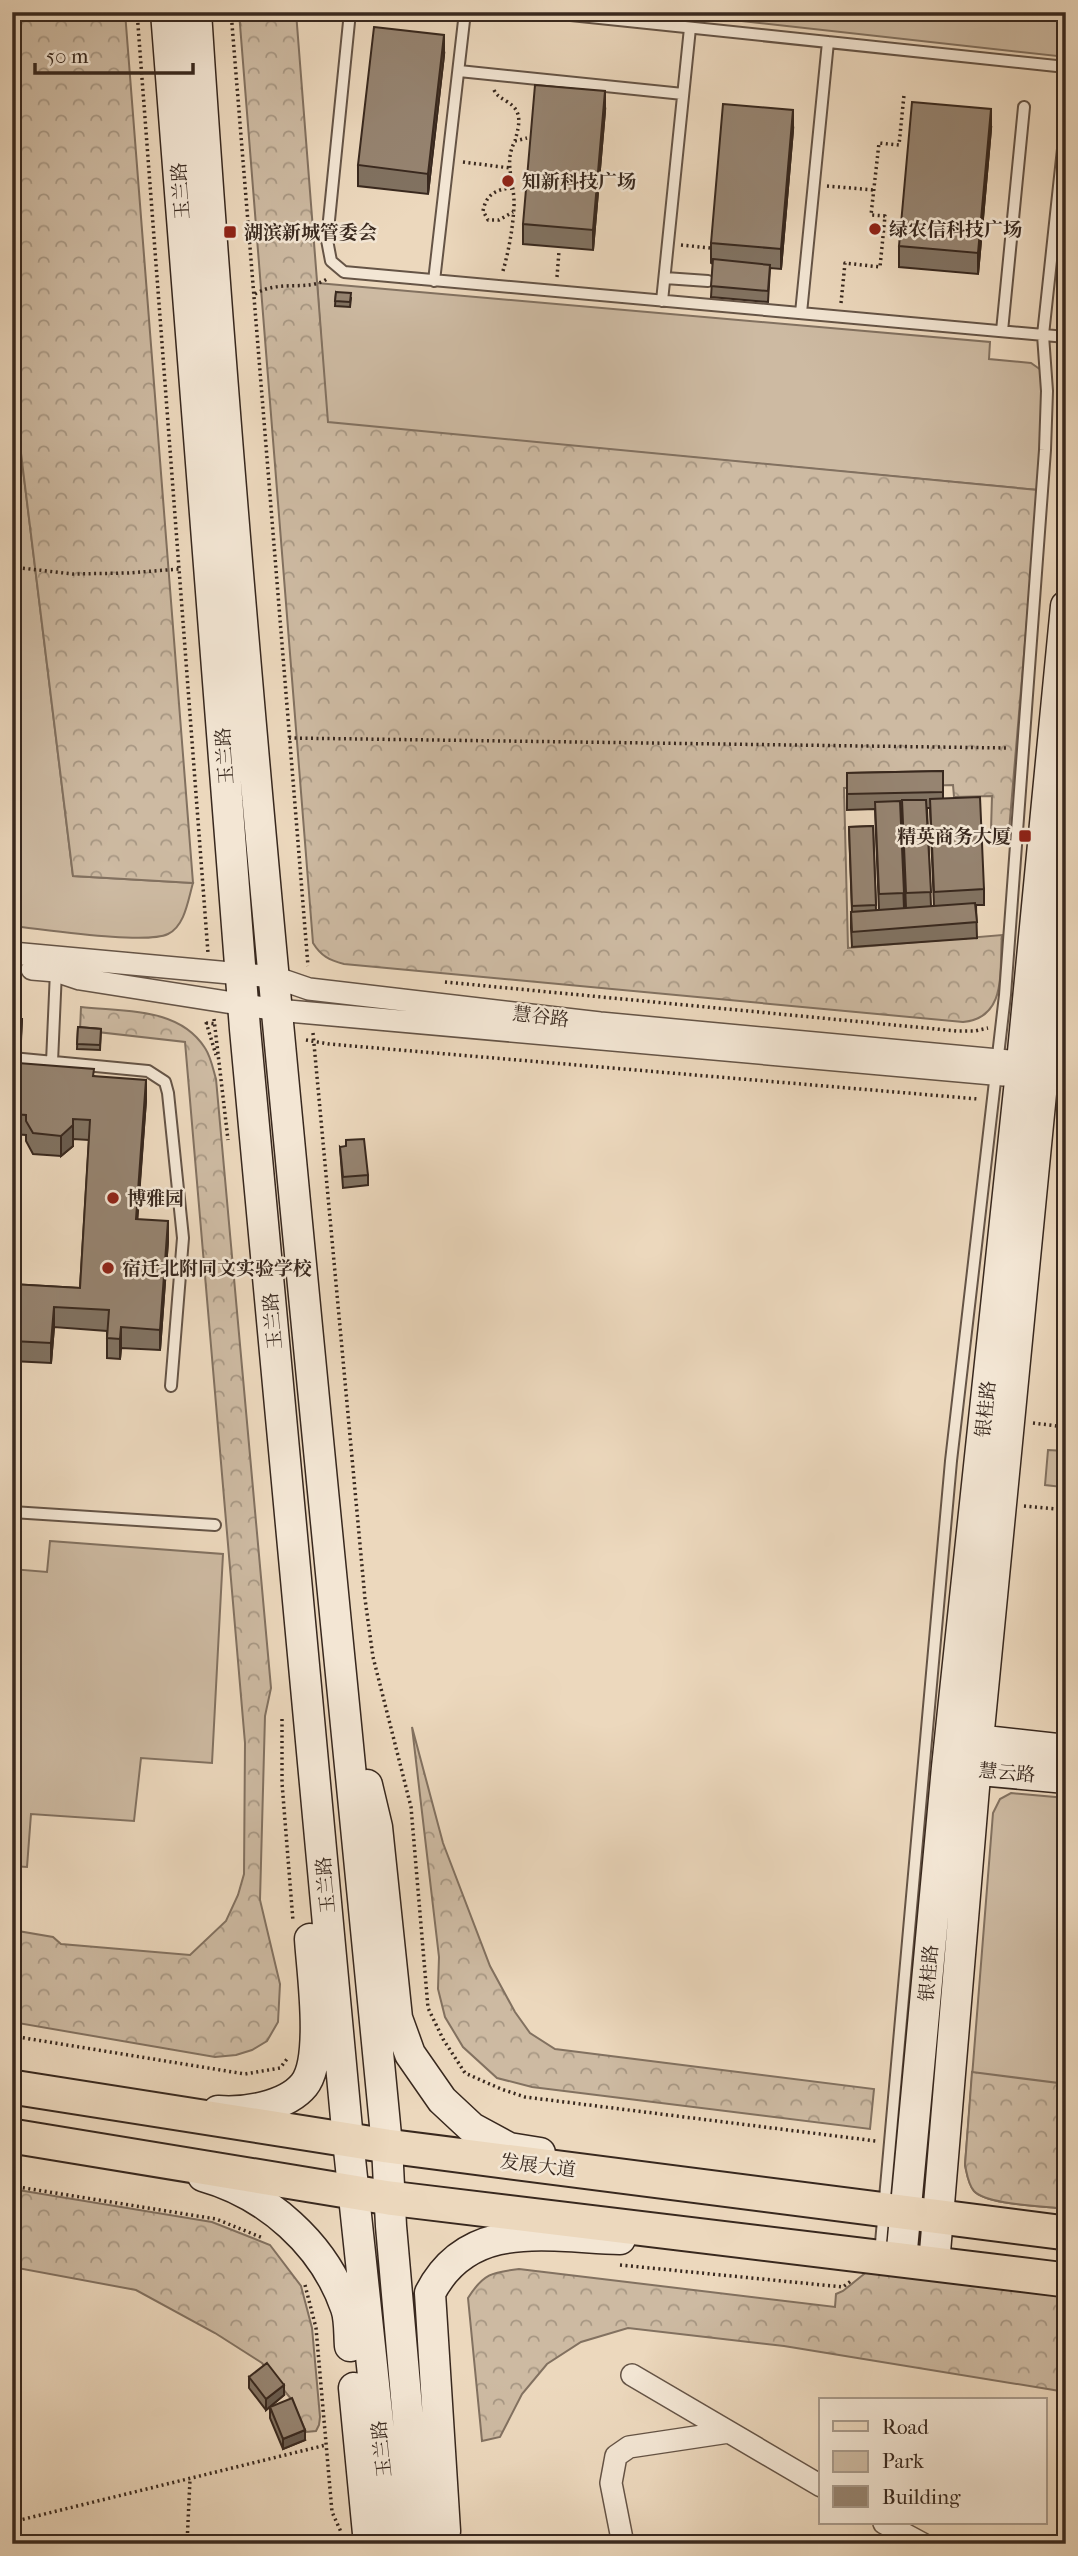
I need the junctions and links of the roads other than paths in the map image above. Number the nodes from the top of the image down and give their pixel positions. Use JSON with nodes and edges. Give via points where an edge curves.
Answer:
{"nodes":[{"id":1,"x":166,"y":12,"type":"edge"},
{"id":2,"x":197,"y":12,"type":"edge"},
{"id":3,"x":350,"y":12,"type":"edge"},
{"id":4,"x":465,"y":12,"type":"edge"},
{"id":5,"x":541,"y":12,"type":"edge"},
{"id":6,"x":690,"y":28,"type":"junction"},
{"id":7,"x":828,"y":42,"type":"junction"},
{"id":8,"x":1066,"y":67,"type":"edge"},
{"id":9,"x":459,"y":71,"type":"junction"},
{"id":10,"x":683,"y":94,"type":"junction"},
{"id":11,"x":1024,"y":107,"type":"dead end"},
{"id":12,"x":1066,"y":121,"type":"edge"},
{"id":13,"x":665,"y":278,"type":"junction"},
{"id":14,"x":434,"y":281,"type":"junction"},
{"id":15,"x":708,"y":281,"type":"edge"},
{"id":16,"x":662,"y":301,"type":"junction"},
{"id":17,"x":801,"y":313,"type":"junction"},
{"id":18,"x":1002,"y":331,"type":"junction"},
{"id":19,"x":1043,"y":335,"type":"junction"},
{"id":20,"x":1066,"y":337,"type":"edge"},
{"id":21,"x":1066,"y":606,"type":"edge"},
{"id":22,"x":1066,"y":836,"type":"edge"},
{"id":23,"x":12,"y":953,"type":"edge"},
{"id":24,"x":12,"y":967,"type":"edge"},
{"id":25,"x":273,"y":970,"type":"junction"},
{"id":26,"x":56,"y":971,"type":"junction"},
{"id":27,"x":241,"y":974,"type":"junction"},
{"id":28,"x":244,"y":1017,"type":"junction"},
{"id":29,"x":278,"y":1022,"type":"junction"},
{"id":30,"x":12,"y":1058,"type":"edge"},
{"id":31,"x":52,"y":1062,"type":"junction"},
{"id":32,"x":1032,"y":1072,"type":"edge"},
{"id":33,"x":171,"y":1386,"type":"dead end"},
{"id":34,"x":12,"y":1512,"type":"edge"},
{"id":35,"x":215,"y":1525,"type":"dead end"},
{"id":36,"x":343,"y":1693,"type":"junction"},
{"id":37,"x":295,"y":1703,"type":"junction"},
{"id":38,"x":964,"y":1738,"type":"junction"},
{"id":39,"x":1066,"y":1750,"type":"edge"},
{"id":40,"x":962,"y":1768,"type":"junction"},
{"id":41,"x":1066,"y":1778,"type":"edge"},
{"id":42,"x":12,"y":2087,"type":"edge"},
{"id":43,"x":131,"y":2106,"type":"junction"},
{"id":44,"x":12,"y":2136,"type":"edge"},
{"id":45,"x":348,"y":2140,"type":"junction"},
{"id":46,"x":387,"y":2146,"type":"junction"},
{"id":47,"x":114,"y":2152,"type":"junction"},
{"id":48,"x":354,"y":2192,"type":"junction"},
{"id":49,"x":768,"y":2195,"type":"junction"},
{"id":50,"x":389,"y":2198,"type":"junction"},
{"id":51,"x":909,"y":2213,"type":"junction"},
{"id":52,"x":1066,"y":2233,"type":"edge"},
{"id":53,"x":766,"y":2244,"type":"junction"},
{"id":54,"x":890,"y":2259,"type":"junction"},
{"id":55,"x":934,"y":2264,"type":"junction"},
{"id":56,"x":1066,"y":2280,"type":"edge"},
{"id":57,"x":632,"y":2375,"type":"dead end"},
{"id":58,"x":729,"y":2432,"type":"junction"},
{"id":59,"x":819,"y":2485,"type":"edge"},
{"id":60,"x":886,"y":2524,"type":"edge"},
{"id":61,"x":357,"y":2543,"type":"edge"},
{"id":62,"x":391,"y":2544,"type":"edge"},
{"id":63,"x":419,"y":2544,"type":"edge"},
{"id":64,"x":443,"y":2544,"type":"edge"},
{"id":65,"x":623,"y":2544,"type":"edge"},
{"id":66,"x":923,"y":2544,"type":"edge"}],
"edges":[{"from":1,"to":27,"type":"street","name":"玉兰路"},
{"from":2,"to":25,"type":"street","name":"玉兰路","via":[[213,269]]},
{"from":3,"to":14,"type":"lane","via":[[327,240],[331,261],[344,272]]},
{"from":4,"to":9,"type":"lane"},
{"from":5,"to":6,"type":"lane"},
{"from":6,"to":7,"type":"lane"},
{"from":6,"to":10,"type":"lane"},
{"from":7,"to":8,"type":"lane"},
{"from":7,"to":17,"type":"lane"},
{"from":9,"to":10,"type":"lane"},
{"from":9,"to":14,"type":"lane"},
{"from":10,"to":13,"type":"lane"},
{"from":11,"to":18,"type":"lane"},
{"from":12,"to":19,"type":"lane"},
{"from":13,"to":15,"type":"lane"},
{"from":13,"to":16,"type":"lane"},
{"from":14,"to":16,"type":"lane"},
{"from":16,"to":17,"type":"lane"},
{"from":17,"to":18,"type":"lane"},
{"from":18,"to":19,"type":"lane"},
{"from":19,"to":20,"type":"lane"},
{"from":19,"to":32,"type":"lane","via":[[1045,450],[1002,1024]]},
{"from":21,"to":32,"type":"street","name":"银桂路"},
{"from":22,"to":32,"type":"street","name":"银桂路"},
{"from":23,"to":27,"type":"street","name":"慧谷路"},
{"from":24,"to":26,"type":"street","name":"慧谷路"},
{"from":25,"to":27,"type":"street","name":"慧谷路"},
{"from":25,"to":29,"type":"street","name":"玉兰路"},
{"from":25,"to":32,"type":"street","name":"慧谷路","via":[[309,989]]},
{"from":26,"to":28,"type":"street","name":"慧谷路","via":[[80,979],[211,999]]},
{"from":26,"to":31,"type":"lane"},
{"from":27,"to":28,"type":"street","name":"玉兰路"},
{"from":28,"to":29,"type":"street","name":"慧谷路"},
{"from":28,"to":37,"type":"street","name":"玉兰路"},
{"from":29,"to":32,"type":"street","name":"慧谷路","via":[[311,1013]]},
{"from":29,"to":36,"type":"street","name":"玉兰路"},
{"from":30,"to":31,"type":"lane"},
{"from":31,"to":33,"type":"lane","via":[[148,1071],[165,1082],[183,1238]]},
{"from":32,"to":38,"type":"street","name":"银桂路"},
{"from":32,"to":38,"type":"street","name":"银桂路","via":[[1001,1504]]},
{"from":32,"to":51,"type":"lane","via":[[993,1101],[949,1475],[889,2143]]},
{"from":34,"to":35,"type":"lane"},
{"from":36,"to":46,"type":"street","name":"玉兰路"},
{"from":36,"to":49,"type":"street","via":[[377,1827],[397,2018],[410,2054],[442,2100],[472,2128],[509,2148]]},
{"from":37,"to":43,"type":"street","via":[[314,2062],[304,2085],[267,2107],[236,2112]]},
{"from":37,"to":45,"type":"street","name":"玉兰路"},
{"from":38,"to":39,"type":"street","name":"慧云路"},
{"from":38,"to":40,"type":"street","name":"银桂路"},
{"from":40,"to":41,"type":"street","name":"慧云路"},
{"from":40,"to":51,"type":"street","name":"银桂路"},
{"from":42,"to":43,"type":"main road","name":"发展大道"},
{"from":43,"to":45,"type":"main road","name":"发展大道"},
{"from":44,"to":47,"type":"main road"},
{"from":45,"to":46,"type":"main road","name":"发展大道"},
{"from":45,"to":48,"type":"street","name":"玉兰路"},
{"from":46,"to":49,"type":"main road","name":"发展大道"},
{"from":46,"to":50,"type":"street","name":"玉兰路"},
{"from":47,"to":48,"type":"main road"},
{"from":47,"to":61,"type":"street","via":[[212,2179],[253,2196],[282,2217],[320,2256],[347,2309],[359,2438]]},
{"from":48,"to":50,"type":"main road"},
{"from":48,"to":62,"type":"street","name":"玉兰路"},
{"from":49,"to":51,"type":"main road","name":"发展大道"},
{"from":50,"to":53,"type":"main road"},
{"from":50,"to":63,"type":"street","name":"玉兰路"},
{"from":51,"to":52,"type":"main road","name":"发展大道"},
{"from":51,"to":54,"type":"street"},
{"from":51,"to":55,"type":"street","name":"银桂路"},
{"from":53,"to":54,"type":"main road"},
{"from":53,"to":64,"type":"street","via":[[517,2236],[483,2242],[454,2259],[430,2292]]},
{"from":54,"to":55,"type":"main road"},
{"from":55,"to":56,"type":"main road"},
{"from":57,"to":58,"type":"street"},
{"from":58,"to":59,"type":"street"},
{"from":58,"to":65,"type":"street","via":[[629,2447],[616,2456],[611,2483]]},
{"from":60,"to":66,"type":"street"}]}
